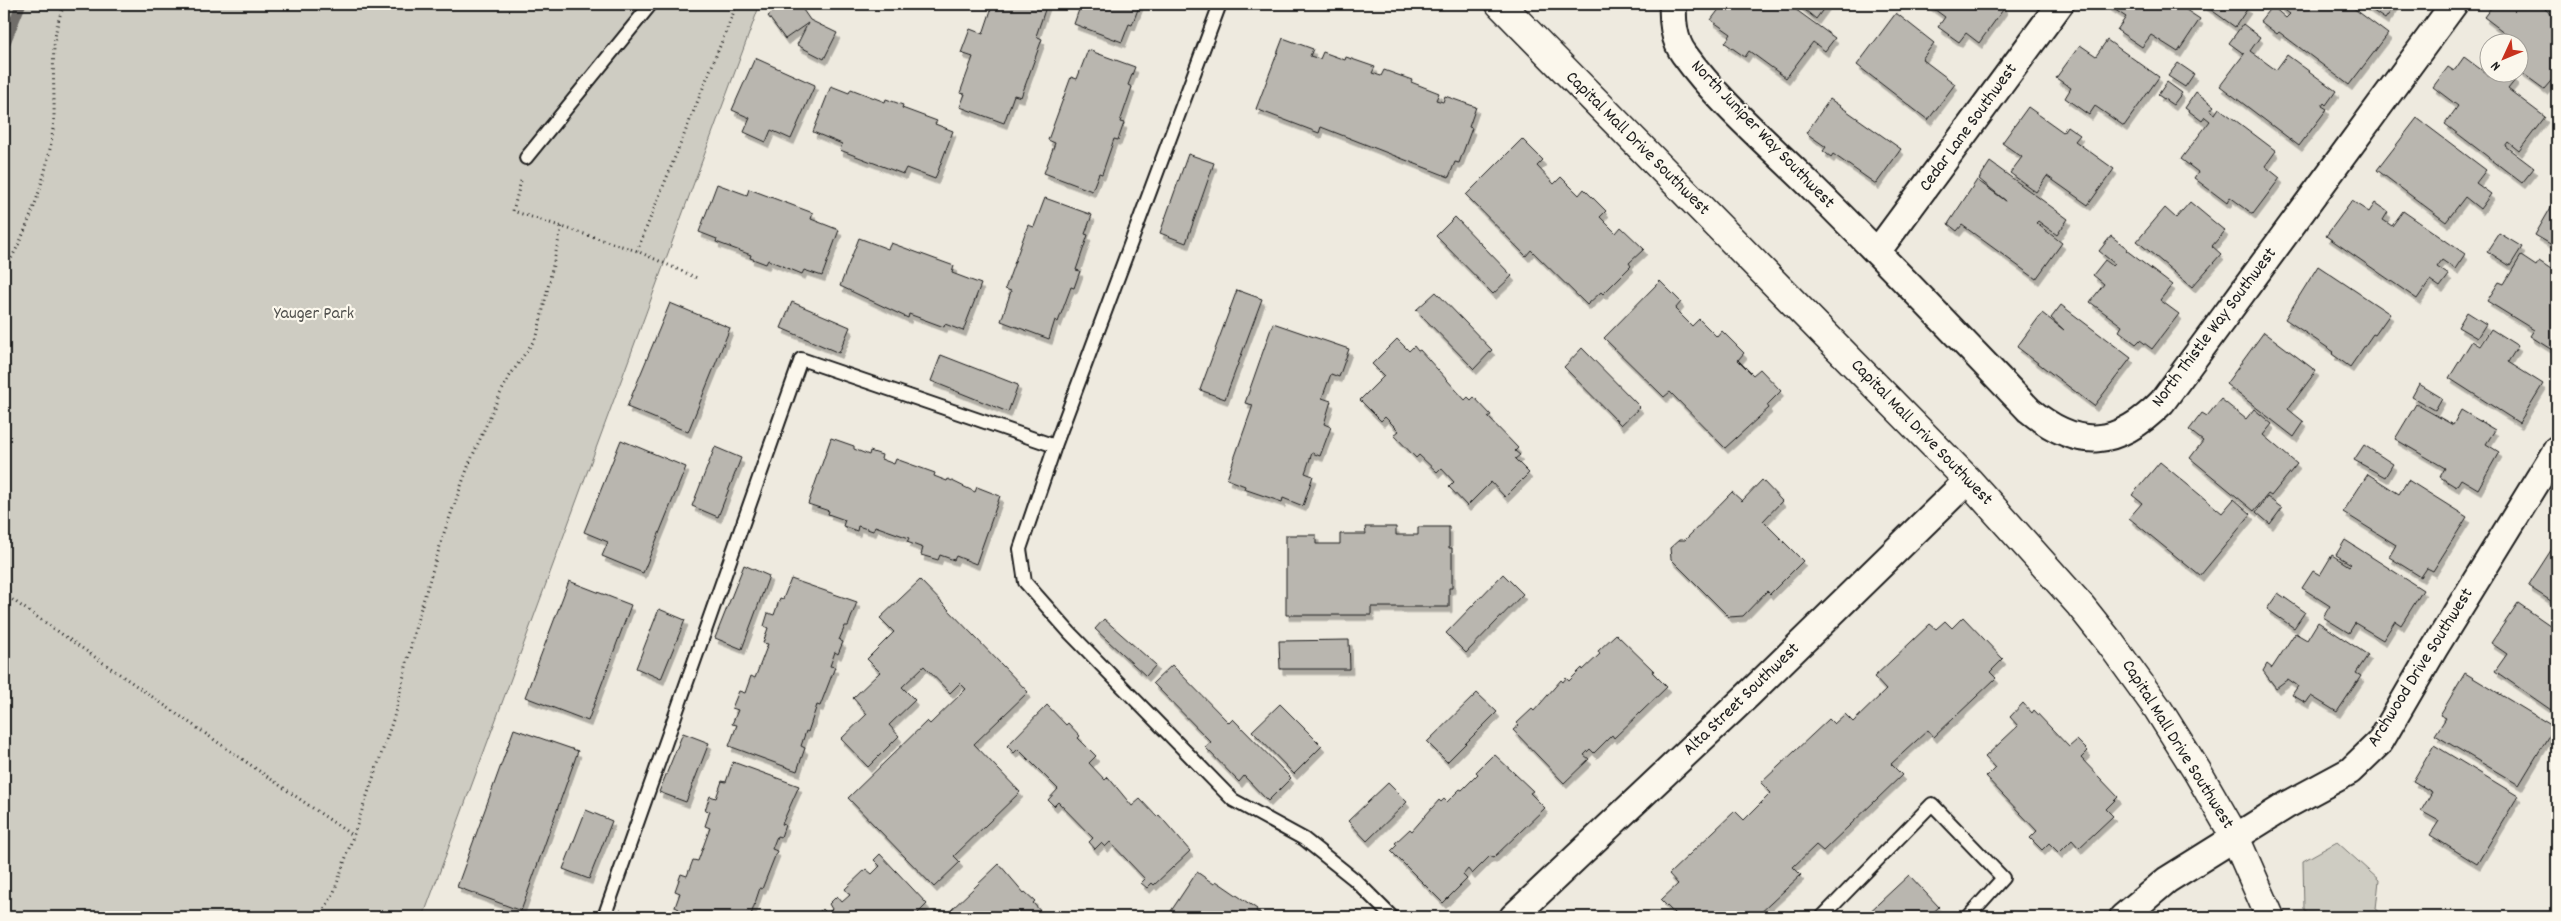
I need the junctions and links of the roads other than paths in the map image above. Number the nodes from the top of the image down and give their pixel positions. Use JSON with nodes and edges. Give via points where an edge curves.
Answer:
{"nodes":[{"id":1,"x":651,"y":4,"type":"edge"},
{"id":2,"x":1220,"y":4,"type":"edge"},
{"id":3,"x":1500,"y":4,"type":"edge"},
{"id":4,"x":1673,"y":4,"type":"edge"},
{"id":5,"x":2060,"y":4,"type":"edge"},
{"id":6,"x":2454,"y":4,"type":"edge"},
{"id":7,"x":526,"y":158,"type":"road end"},
{"id":8,"x":1878,"y":252,"type":"junction"},
{"id":9,"x":1055,"y":446,"type":"junction"},
{"id":10,"x":2557,"y":449,"type":"edge"},
{"id":11,"x":1968,"y":480,"type":"junction"},
{"id":12,"x":2235,"y":837,"type":"junction"},
{"id":13,"x":604,"y":917,"type":"edge"},
{"id":14,"x":1392,"y":917,"type":"edge"},
{"id":15,"x":1513,"y":917,"type":"edge"},
{"id":16,"x":1822,"y":917,"type":"edge"},
{"id":17,"x":1968,"y":917,"type":"edge"},
{"id":18,"x":2123,"y":917,"type":"edge"},
{"id":19,"x":2270,"y":917,"type":"edge"}],
"edges":[{"from":1,"to":7,"type":"lane"},
{"from":2,"to":9,"type":"lane"},
{"from":3,"to":11,"type":"street","name":"Capital Mall Drive Southwest"},
{"from":4,"to":8,"type":"street","name":"North Juniper Way Southwest","via":[[1675,35],[1683,53],[1711,86]]},
{"from":5,"to":8,"type":"street","name":"Cedar Lane Southwest"},
{"from":6,"to":8,"type":"street","name":"North Thistle Way Southwest","via":[[2162,402],[2127,431],[2108,438],[2088,439],[2068,435],[2049,426],[2029,410]]},
{"from":9,"to":13,"type":"lane","via":[[801,359]]},
{"from":9,"to":14,"type":"lane","via":[[1020,549],[1025,582],[1070,633],[1233,800],[1304,839],[1354,879]]},
{"from":10,"to":12,"type":"street","name":"Archwood Drive Southwest","via":[[2380,742],[2350,771]]},
{"from":11,"to":12,"type":"street","name":"Capital Mall Drive Southwest","via":[[2111,644],[2172,732]]},
{"from":11,"to":15,"type":"street","name":"Alta Street Southwest","via":[[1748,695]]},
{"from":12,"to":18,"type":"street","name":"Archwood Drive Southwest","via":[[2167,880]]},
{"from":12,"to":19,"type":"street","name":"Capital Mall Drive Southwest"},
{"from":16,"to":17,"type":"lane","via":[[1932,804],[2003,878]]}]}
